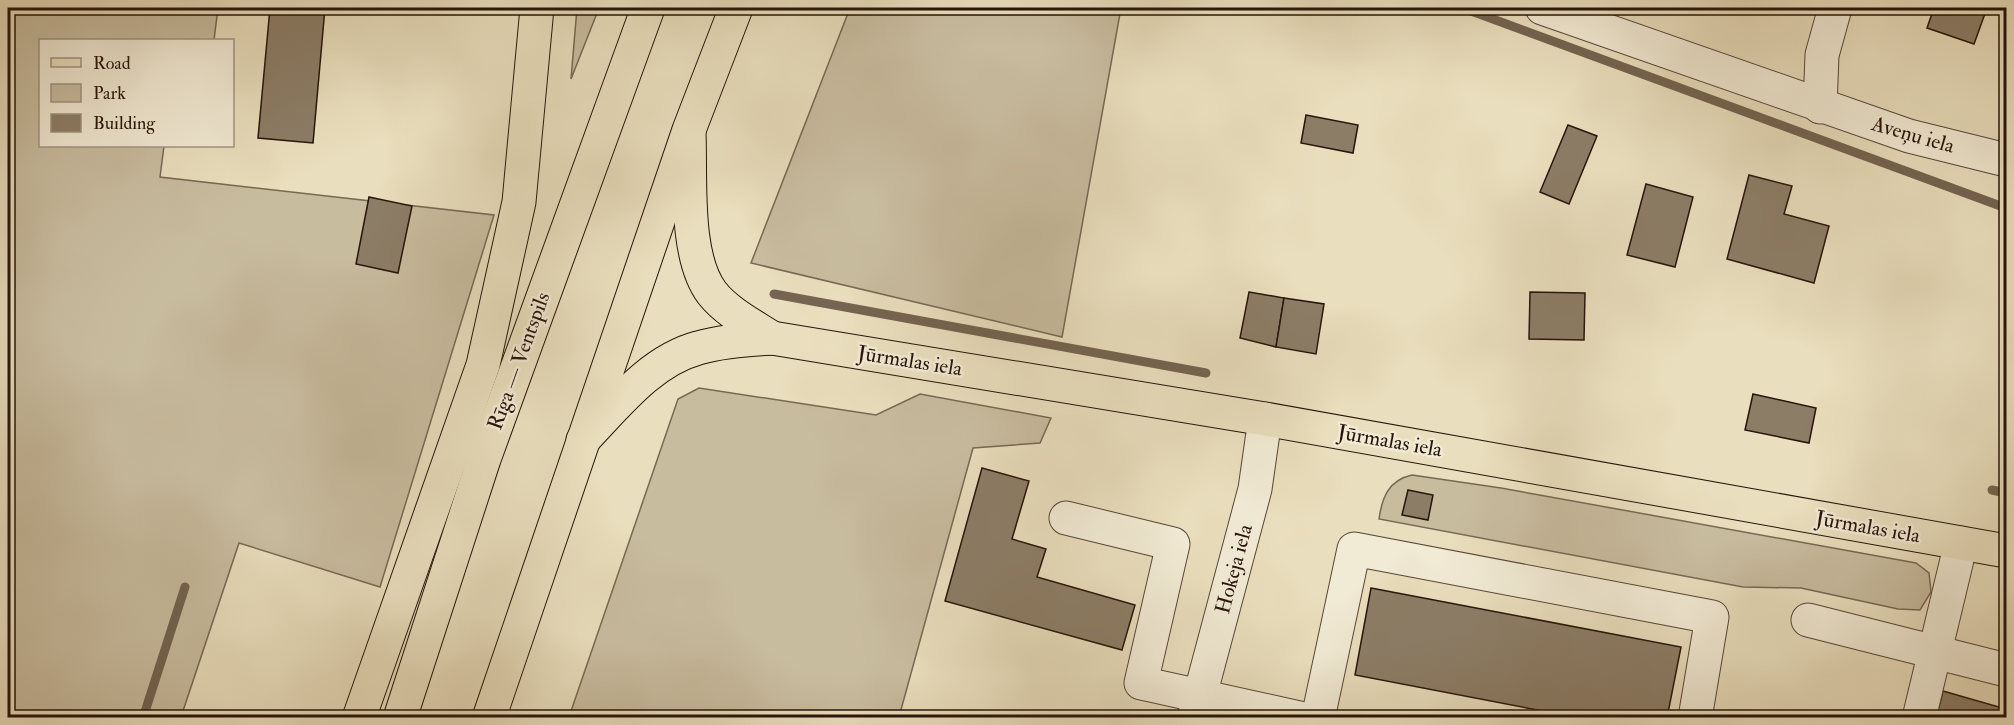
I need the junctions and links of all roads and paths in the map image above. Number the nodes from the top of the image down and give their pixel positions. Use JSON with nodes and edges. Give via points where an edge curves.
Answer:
{"nodes":[{"id":1,"x":537,"y":8,"type":"edge"},
{"id":2,"x":648,"y":8,"type":"edge"},
{"id":3,"x":736,"y":8,"type":"edge"},
{"id":4,"x":1542,"y":8,"type":"edge"},
{"id":5,"x":1835,"y":8,"type":"edge"},
{"id":6,"x":1820,"y":107,"type":"junction"},
{"id":7,"x":689,"y":130,"type":"junction"},
{"id":8,"x":2007,"y":160,"type":"edge"},
{"id":9,"x":772,"y":338,"type":"junction"},
{"id":10,"x":1265,"y":419,"type":"junction"},
{"id":11,"x":583,"y":441,"type":"junction"},
{"id":12,"x":1066,"y":518,"type":"dead end"},
{"id":13,"x":1961,"y":543,"type":"junction"},
{"id":14,"x":2007,"y":551,"type":"edge"},
{"id":15,"x":1808,"y":620,"type":"dead end"},
{"id":16,"x":1935,"y":652,"type":"junction"},
{"id":17,"x":2007,"y":670,"type":"edge"},
{"id":18,"x":1197,"y":707,"type":"edge"},
{"id":19,"x":359,"y":717,"type":"edge"},
{"id":20,"x":400,"y":717,"type":"edge"},
{"id":21,"x":489,"y":717,"type":"edge"},
{"id":22,"x":1300,"y":717,"type":"edge"},
{"id":23,"x":1318,"y":717,"type":"edge"},
{"id":24,"x":1695,"y":717,"type":"edge"},
{"id":25,"x":1919,"y":717,"type":"edge"}],
"edges":[{"from":1,"to":19,"type":"main road","via":[[519,202],[483,365]]},
{"from":2,"to":20,"type":"main road","name":"Rīga — Ventspils","via":[[484,459]]},
{"from":3,"to":7,"type":"main road"},
{"from":4,"to":6,"type":"street","name":"Aveņu iela"},
{"from":5,"to":6,"type":"street","via":[[1822,55]]},
{"from":6,"to":8,"type":"street","name":"Aveņu iela","via":[[1909,136]]},
{"from":7,"to":9,"type":"main road","via":[[697,259],[711,292]]},
{"from":7,"to":11,"type":"main road"},
{"from":9,"to":10,"type":"main road","name":"Jūrmalas iela"},
{"from":9,"to":11,"type":"main road","via":[[696,348],[662,364],[634,387]]},
{"from":10,"to":13,"type":"main road","name":"Jūrmalas iela"},
{"from":10,"to":18,"type":"street","name":"Hokeja iela","via":[[1255,489]]},
{"from":11,"to":21,"type":"main road"},
{"from":12,"to":18,"type":"street","via":[[1173,544],[1141,683]]},
{"from":13,"to":14,"type":"main road","name":"Jūrmalas iela"},
{"from":13,"to":16,"type":"street"},
{"from":15,"to":16,"type":"street"},
{"from":16,"to":17,"type":"street"},
{"from":16,"to":25,"type":"street"},
{"from":18,"to":22,"type":"street"},
{"from":23,"to":24,"type":"street","via":[[1354,549],[1712,616]]}]}
